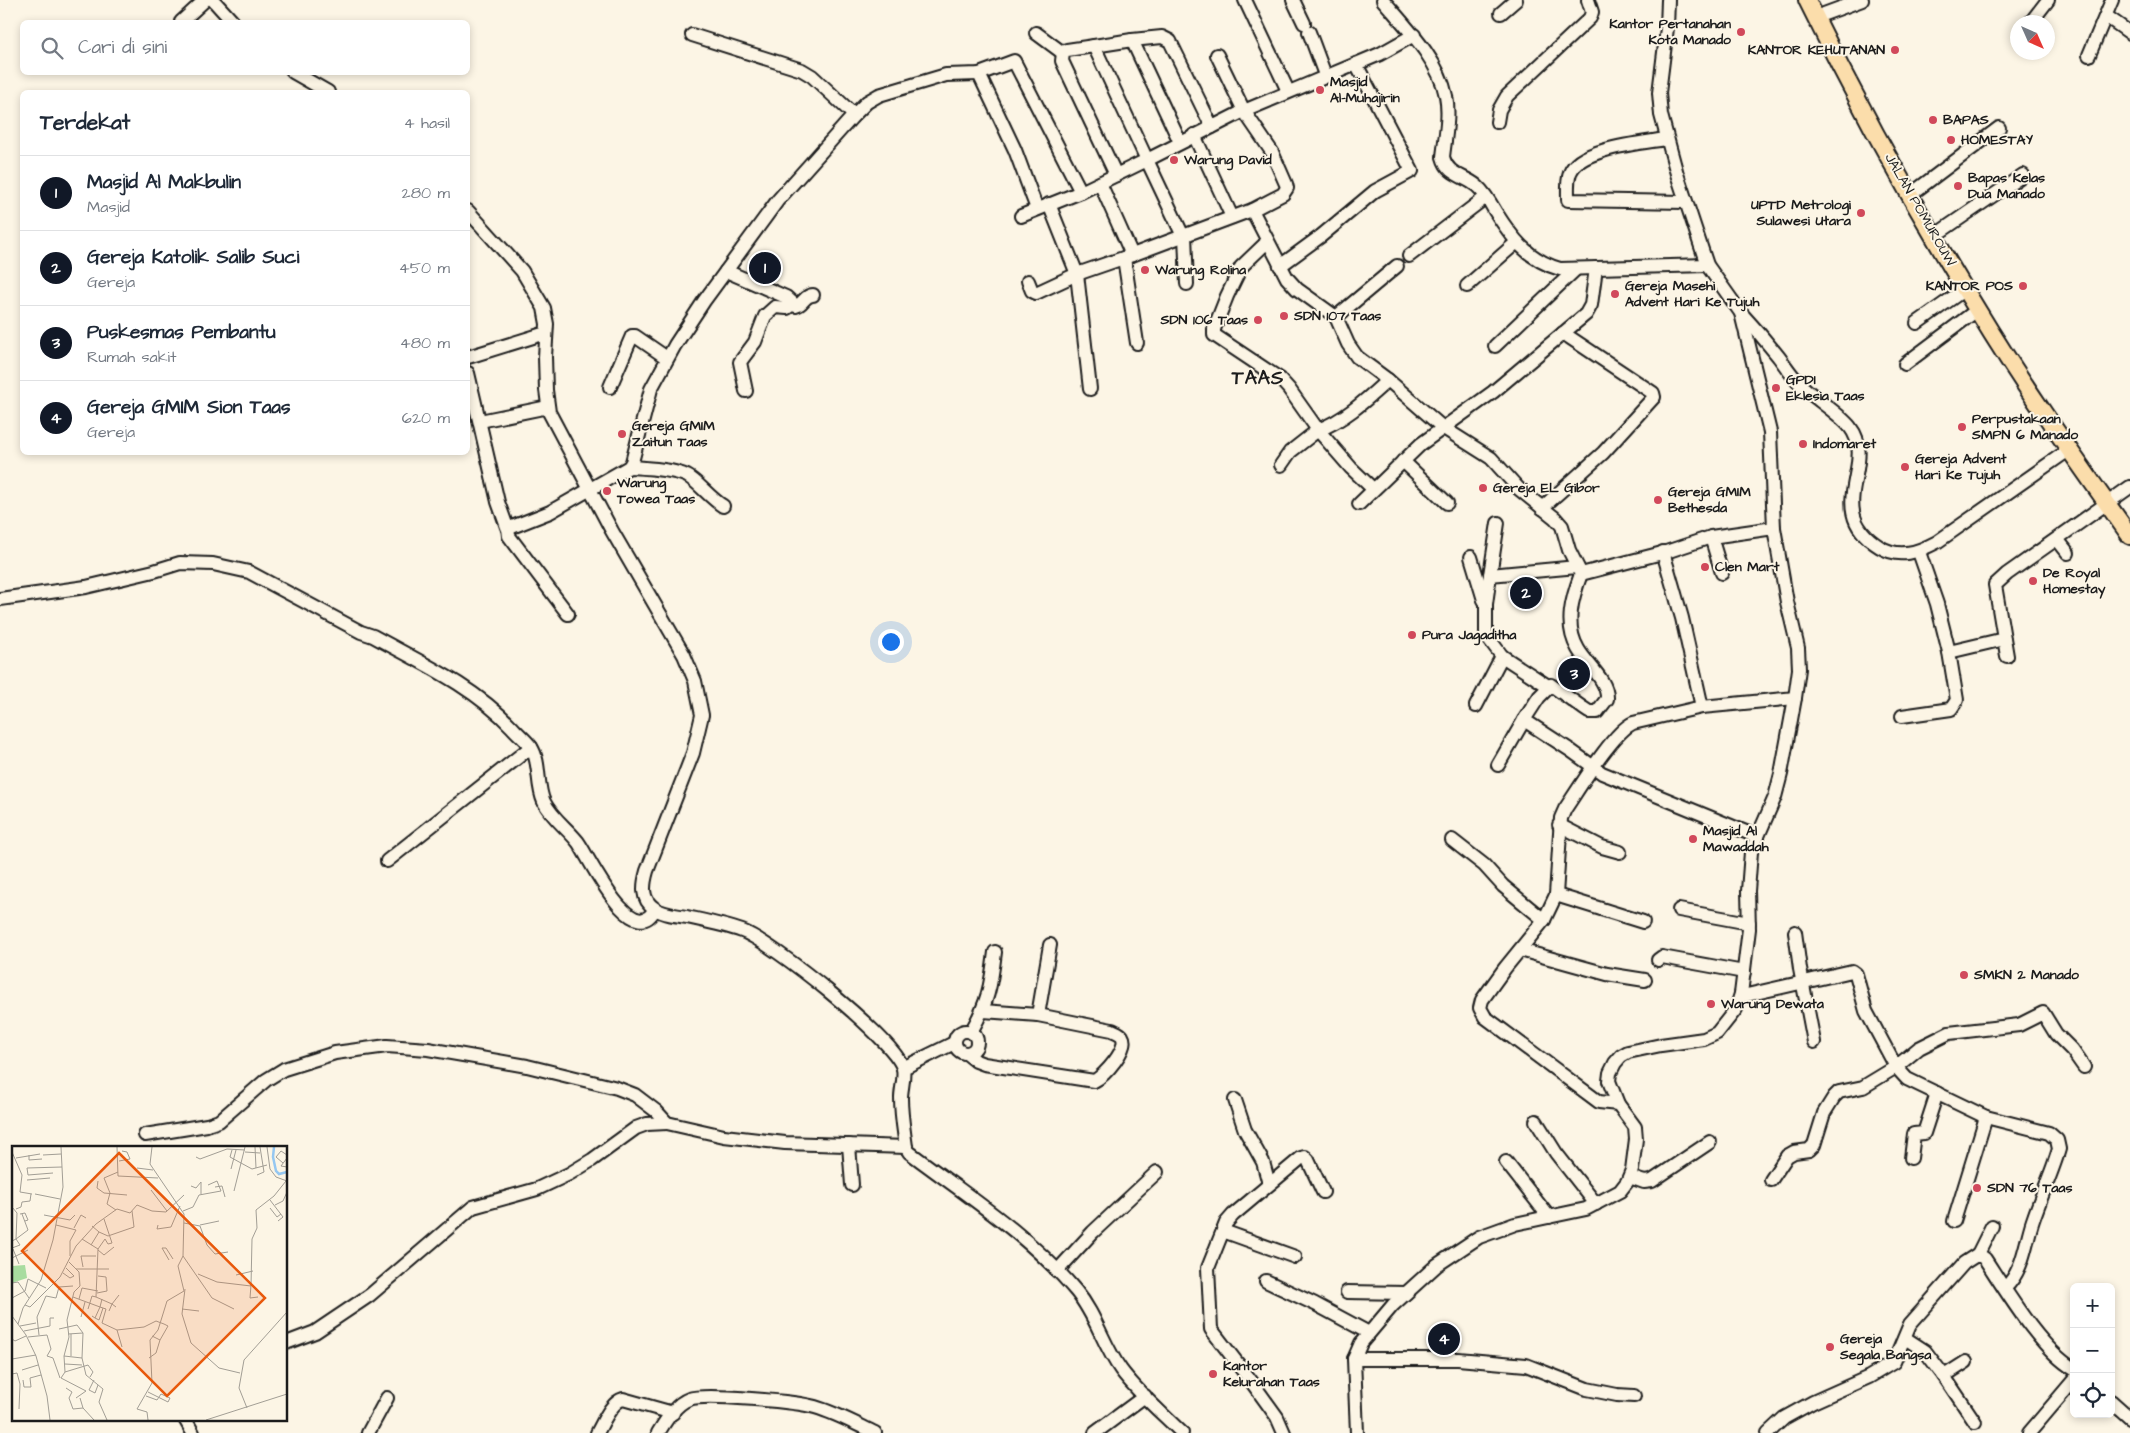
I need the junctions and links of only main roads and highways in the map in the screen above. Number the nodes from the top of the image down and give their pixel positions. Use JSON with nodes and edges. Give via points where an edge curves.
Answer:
{"nodes":[{"id":1,"x":1808,"y":0,"type":"edge"},
{"id":2,"x":2130,"y":536,"type":"edge"}],
"edges":[{"from":1,"to":2,"type":"main road","name":"JALAN POMUROUW","via":[[1856,100],[1977,310]]}]}
